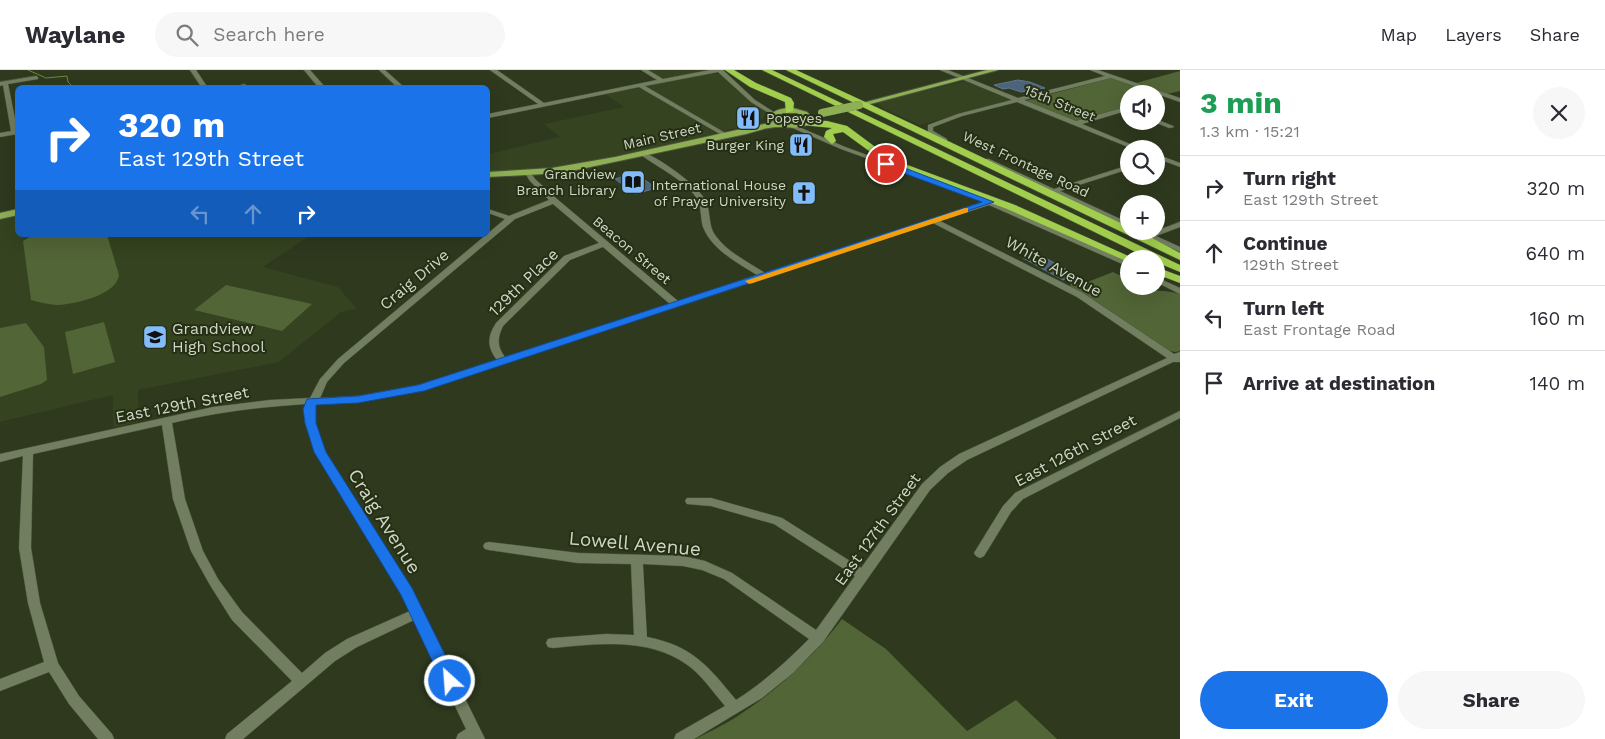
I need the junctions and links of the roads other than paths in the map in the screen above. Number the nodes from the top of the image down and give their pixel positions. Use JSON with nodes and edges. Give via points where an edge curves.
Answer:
{"nodes":[{"id":1,"x":193,"y":70,"type":"edge"},
{"id":2,"x":307,"y":70,"type":"edge"},
{"id":3,"x":382,"y":70,"type":"edge"},
{"id":4,"x":493,"y":70,"type":"edge"},
{"id":5,"x":644,"y":70,"type":"edge"},
{"id":6,"x":719,"y":70,"type":"edge"},
{"id":7,"x":729,"y":70,"type":"edge"},
{"id":8,"x":755,"y":70,"type":"edge"},
{"id":9,"x":766,"y":70,"type":"edge"},
{"id":10,"x":790,"y":70,"type":"edge"},
{"id":11,"x":943,"y":70,"type":"edge"},
{"id":12,"x":995,"y":70,"type":"edge"},
{"id":13,"x":1094,"y":70,"type":"edge"},
{"id":14,"x":1112,"y":76,"type":"junction"},
{"id":15,"x":36,"y":78,"type":"dead end"},
{"id":16,"x":963,"y":78,"type":"junction"},
{"id":17,"x":662,"y":80,"type":"junction"},
{"id":18,"x":2,"y":83,"type":"edge"},
{"id":19,"x":203,"y":85,"type":"edge"},
{"id":20,"x":320,"y":85,"type":"edge"},
{"id":21,"x":399,"y":85,"type":"edge"},
{"id":22,"x":639,"y":85,"type":"junction"},
{"id":23,"x":741,"y":89,"type":"junction"},
{"id":24,"x":1180,"y":92,"type":"edge"},
{"id":25,"x":774,"y":94,"type":"junction"},
{"id":26,"x":1168,"y":96,"type":"junction"},
{"id":27,"x":1165,"y":97,"type":"edge"},
{"id":28,"x":881,"y":98,"type":"junction"},
{"id":29,"x":757,"y":99,"type":"junction"},
{"id":30,"x":1019,"y":100,"type":"junction"},
{"id":31,"x":1180,"y":100,"type":"edge"},
{"id":32,"x":858,"y":101,"type":"junction"},
{"id":33,"x":543,"y":105,"type":"junction"},
{"id":34,"x":787,"y":111,"type":"junction"},
{"id":35,"x":882,"y":111,"type":"junction"},
{"id":36,"x":1120,"y":111,"type":"edge"},
{"id":37,"x":801,"y":112,"type":"junction"},
{"id":38,"x":820,"y":112,"type":"junction"},
{"id":39,"x":490,"y":116,"type":"edge"},
{"id":40,"x":773,"y":116,"type":"junction"},
{"id":41,"x":807,"y":122,"type":"junction"},
{"id":42,"x":1076,"y":123,"type":"junction"},
{"id":43,"x":786,"y":125,"type":"junction"},
{"id":44,"x":1165,"y":125,"type":"edge"},
{"id":45,"x":1171,"y":127,"type":"dead end"},
{"id":46,"x":15,"y":128,"type":"edge"},
{"id":47,"x":846,"y":129,"type":"junction"},
{"id":48,"x":15,"y":132,"type":"edge"},
{"id":49,"x":736,"y":133,"type":"junction"},
{"id":50,"x":0,"y":135,"type":"edge"},
{"id":51,"x":725,"y":135,"type":"junction"},
{"id":52,"x":832,"y":141,"type":"junction"},
{"id":53,"x":1120,"y":141,"type":"edge"},
{"id":54,"x":642,"y":154,"type":"junction"},
{"id":55,"x":874,"y":159,"type":"junction"},
{"id":56,"x":1165,"y":160,"type":"edge"},
{"id":57,"x":1180,"y":165,"type":"edge"},
{"id":58,"x":1120,"y":170,"type":"edge"},
{"id":59,"x":528,"y":173,"type":"junction"},
{"id":60,"x":490,"y":175,"type":"edge"},
{"id":61,"x":1054,"y":191,"type":"junction"},
{"id":62,"x":554,"y":201,"type":"junction"},
{"id":63,"x":990,"y":202,"type":"junction"},
{"id":64,"x":490,"y":212,"type":"edge"},
{"id":65,"x":15,"y":213,"type":"edge"},
{"id":66,"x":0,"y":216,"type":"edge"},
{"id":67,"x":510,"y":218,"type":"junction"},
{"id":68,"x":934,"y":221,"type":"junction"},
{"id":69,"x":1120,"y":222,"type":"edge"},
{"id":70,"x":1180,"y":224,"type":"edge"},
{"id":71,"x":1120,"y":227,"type":"edge"},
{"id":72,"x":1165,"y":230,"type":"edge"},
{"id":73,"x":490,"y":235,"type":"edge"},
{"id":74,"x":488,"y":237,"type":"edge"},
{"id":75,"x":1147,"y":240,"type":"edge"},
{"id":76,"x":1158,"y":240,"type":"edge"},
{"id":77,"x":604,"y":244,"type":"junction"},
{"id":78,"x":1123,"y":250,"type":"edge"},
{"id":79,"x":1180,"y":250,"type":"edge"},
{"id":80,"x":1120,"y":255,"type":"edge"},
{"id":81,"x":1180,"y":257,"type":"edge"},
{"id":82,"x":1120,"y":261,"type":"edge"},
{"id":83,"x":1180,"y":269,"type":"edge"},
{"id":84,"x":1165,"y":271,"type":"edge"},
{"id":85,"x":1165,"y":273,"type":"edge"},
{"id":86,"x":764,"y":276,"type":"junction"},
{"id":87,"x":1180,"y":279,"type":"edge"},
{"id":88,"x":1165,"y":284,"type":"edge"},
{"id":89,"x":1180,"y":291,"type":"edge"},
{"id":90,"x":677,"y":305,"type":"junction"},
{"id":91,"x":1178,"y":358,"type":"edge"},
{"id":92,"x":504,"y":361,"type":"junction"},
{"id":93,"x":312,"y":402,"type":"junction"},
{"id":94,"x":1180,"y":414,"type":"edge"},
{"id":95,"x":166,"y":420,"type":"junction"},
{"id":96,"x":28,"y":452,"type":"junction"},
{"id":97,"x":0,"y":458,"type":"edge"},
{"id":98,"x":691,"y":501,"type":"dead end"},
{"id":99,"x":489,"y":546,"type":"dead end"},
{"id":100,"x":980,"y":553,"type":"dead end"},
{"id":101,"x":637,"y":561,"type":"junction"},
{"id":102,"x":863,"y":575,"type":"junction"},
{"id":103,"x":417,"y":613,"type":"junction"},
{"id":104,"x":818,"y":638,"type":"junction"},
{"id":105,"x":641,"y":639,"type":"junction"},
{"id":106,"x":553,"y":643,"type":"dead end"},
{"id":107,"x":52,"y":665,"type":"junction"},
{"id":108,"x":301,"y":681,"type":"junction"},
{"id":109,"x":0,"y":685,"type":"edge"},
{"id":110,"x":735,"y":708,"type":"junction"},
{"id":111,"x":472,"y":737,"type":"edge"},
{"id":112,"x":107,"y":739,"type":"edge"},
{"id":113,"x":232,"y":739,"type":"edge"},
{"id":114,"x":681,"y":739,"type":"edge"}],
"edges":[{"from":1,"to":19,"type":"street"},
{"from":2,"to":20,"type":"street"},
{"from":3,"to":21,"type":"street"},
{"from":4,"to":33,"type":"street"},
{"from":5,"to":17,"type":"street"},
{"from":6,"to":17,"type":"street"},
{"from":6,"to":23,"type":"street"},
{"from":7,"to":25,"type":"highway","via":[[748,83]]},
{"from":8,"to":78,"type":"highway"},
{"from":9,"to":83,"type":"highway"},
{"from":10,"to":32,"type":"highway"},
{"from":11,"to":16,"type":"street","name":"15th Street"},
{"from":12,"to":16,"type":"main road"},
{"from":13,"to":14,"type":"street"},
{"from":14,"to":26,"type":"street"},
{"from":14,"to":30,"type":"street"},
{"from":15,"to":18,"type":"street"},
{"from":16,"to":28,"type":"main road"},
{"from":16,"to":30,"type":"street","name":"15th Street"},
{"from":17,"to":22,"type":"street"},
{"from":18,"to":46,"type":"street"},
{"from":22,"to":33,"type":"street"},
{"from":22,"to":51,"type":"street"},
{"from":23,"to":29,"type":"street"},
{"from":23,"to":40,"type":"street"},
{"from":24,"to":26,"type":"street"},
{"from":25,"to":29,"type":"highway","via":[[768,99]]},
{"from":25,"to":34,"type":"highway","via":[[790,102]]},
{"from":26,"to":27,"type":"street"},
{"from":26,"to":31,"type":"street"},
{"from":28,"to":32,"type":"highway"},
{"from":28,"to":32,"type":"main road"},
{"from":28,"to":35,"type":"highway","via":[[876,104]]},
{"from":29,"to":34,"type":"street"},
{"from":30,"to":42,"type":"street","name":"15th Street"},
{"from":30,"to":61,"type":"street","name":"West Frontage Road","via":[[941,121],[930,126],[930,132]]},
{"from":32,"to":35,"type":"highway"},
{"from":32,"to":38,"type":"main road","bridge":true},
{"from":33,"to":39,"type":"street"},
{"from":34,"to":37,"type":"main road","name":"Main Street"},
{"from":34,"to":40,"type":"main road","name":"Main Street"},
{"from":35,"to":71,"type":"highway"},
{"from":36,"to":42,"type":"street"},
{"from":37,"to":38,"type":"main road"},
{"from":37,"to":41,"type":"main road","via":[[808,116]]},
{"from":38,"to":41,"type":"main road"},
{"from":40,"to":43,"type":"main road","via":[[775,121]]},
{"from":40,"to":49,"type":"main road","name":"Main Street"},
{"from":41,"to":43,"type":"main road","name":"Main Street"},
{"from":41,"to":47,"type":"highway"},
{"from":41,"to":52,"type":"street","via":[[811,130]]},
{"from":42,"to":53,"type":"street","name":"15th Street"},
{"from":43,"to":49,"type":"main road","name":"Main Street"},
{"from":43,"to":55,"type":"street"},
{"from":44,"to":45,"type":"street"},
{"from":47,"to":52,"type":"highway","via":[[828,133]]},
{"from":47,"to":80,"type":"highway","via":[[899,165],[1011,207]]},
{"from":48,"to":50,"type":"street"},
{"from":49,"to":51,"type":"main road","name":"Main Street"},
{"from":51,"to":54,"type":"main road","name":"Main Street"},
{"from":52,"to":55,"type":"street"},
{"from":54,"to":59,"type":"main road","name":"Main Street","via":[[568,170]]},
{"from":54,"to":86,"type":"street","via":[[696,192],[704,203],[707,228],[712,237]]},
{"from":55,"to":63,"type":"street"},
{"from":56,"to":57,"type":"street"},
{"from":58,"to":61,"type":"street"},
{"from":59,"to":60,"type":"main road","name":"Main Street"},
{"from":59,"to":62,"type":"street","name":"Beacon Street"},
{"from":61,"to":69,"type":"street","name":"West Frontage Road"},
{"from":62,"to":67,"type":"street","name":"Craig Drive"},
{"from":62,"to":77,"type":"street","name":"Beacon Street"},
{"from":63,"to":68,"type":"street","name":"East 129th Street"},
{"from":63,"to":82,"type":"street"},
{"from":64,"to":67,"type":"street"},
{"from":65,"to":66,"type":"main road"},
{"from":67,"to":73,"type":"street","name":"Craig Drive"},
{"from":68,"to":86,"type":"street","name":"East 129th Street"},
{"from":68,"to":91,"type":"street","name":"White Avenue","via":[[1080,295]]},
{"from":70,"to":72,"type":"street"},
{"from":74,"to":93,"type":"street","name":"Craig Drive","via":[[341,361],[323,381]]},
{"from":75,"to":81,"type":"highway"},
{"from":76,"to":79,"type":"street"},
{"from":77,"to":90,"type":"street","name":"Beacon Street"},
{"from":77,"to":92,"type":"street","name":"129th Place","via":[[567,258],[499,325],[492,343]]},
{"from":84,"to":87,"type":"highway"},
{"from":85,"to":87,"type":"highway"},
{"from":86,"to":90,"type":"street","name":"East 129th Street"},
{"from":88,"to":89,"type":"street"},
{"from":90,"to":92,"type":"street","name":"East 129th Street"},
{"from":91,"to":102,"type":"street","name":"East 127th Street","via":[[963,457],[944,470],[926,487]]},
{"from":92,"to":93,"type":"street","name":"East 129th Street","via":[[401,393]]},
{"from":93,"to":95,"type":"street","name":"East 129th Street","via":[[240,405]]},
{"from":93,"to":103,"type":"street","name":"Craig Avenue","via":[[310,423],[320,452]]},
{"from":94,"to":100,"type":"street","name":"East 126th Street","via":[[1019,496],[1007,509]]},
{"from":95,"to":96,"type":"street","name":"East 129th Street"},
{"from":95,"to":108,"type":"street","via":[[179,499],[197,551],[237,616]]},
{"from":96,"to":97,"type":"street","name":"East 129th Street"},
{"from":96,"to":107,"type":"street","via":[[24,548],[34,603]]},
{"from":98,"to":102,"type":"street","via":[[711,502],[778,521]]},
{"from":99,"to":101,"type":"street","name":"Lowell Avenue","via":[[578,558]]},
{"from":101,"to":104,"type":"street","name":"Lowell Avenue","via":[[705,566],[728,576]]},
{"from":101,"to":105,"type":"street"},
{"from":102,"to":104,"type":"street","name":"East 127th Street"},
{"from":103,"to":108,"type":"street","via":[[352,643]]},
{"from":103,"to":111,"type":"street","name":"Craig Avenue"},
{"from":104,"to":110,"type":"street","name":"East 127th Street","via":[[788,669]]},
{"from":105,"to":106,"type":"street"},
{"from":105,"to":110,"type":"street","via":[[692,661]]},
{"from":107,"to":109,"type":"street"},
{"from":107,"to":112,"type":"street","via":[[74,700]]},
{"from":108,"to":113,"type":"street"},
{"from":110,"to":114,"type":"street","name":"East 127th Street"}]}
